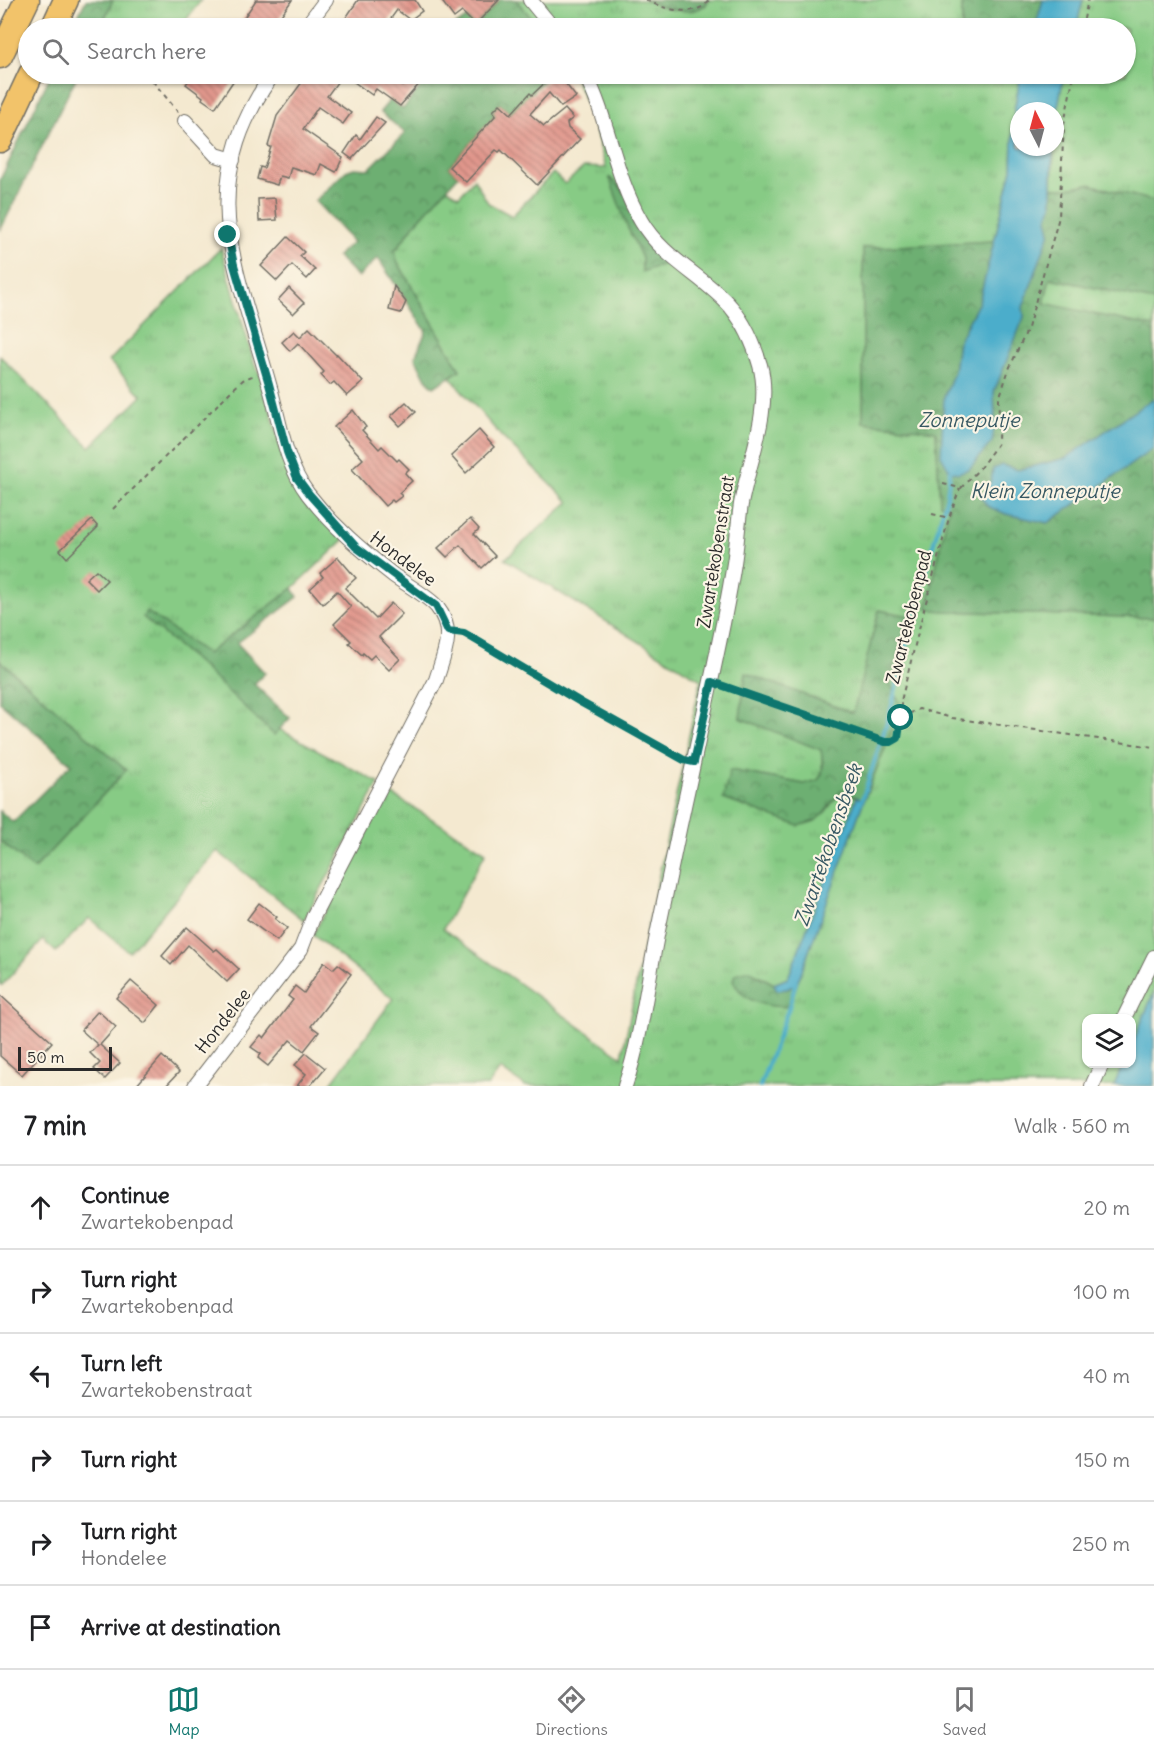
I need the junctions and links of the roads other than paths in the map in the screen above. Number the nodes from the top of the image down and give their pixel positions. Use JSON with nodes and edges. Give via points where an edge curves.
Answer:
{"nodes":[{"id":1,"x":27,"y":0,"type":"edge"},
{"id":2,"x":66,"y":0,"type":"edge"},
{"id":3,"x":326,"y":0,"type":"edge"},
{"id":4,"x":530,"y":0,"type":"edge"},
{"id":5,"x":18,"y":18,"type":"edge"},
{"id":6,"x":57,"y":18,"type":"edge"},
{"id":7,"x":312,"y":18,"type":"edge"},
{"id":8,"x":545,"y":18,"type":"edge"},
{"id":9,"x":18,"y":19,"type":"edge"},
{"id":10,"x":0,"y":56,"type":"edge"},
{"id":11,"x":26,"y":84,"type":"edge"},
{"id":12,"x":266,"y":84,"type":"edge"},
{"id":13,"x":589,"y":84,"type":"edge"},
{"id":14,"x":185,"y":121,"type":"road end"},
{"id":15,"x":0,"y":140,"type":"edge"},
{"id":16,"x":232,"y":160,"type":"junction"},
{"id":17,"x":1154,"y":957,"type":"edge"},
{"id":18,"x":1126,"y":1014,"type":"edge"},
{"id":19,"x":1100,"y":1068,"type":"edge"},
{"id":20,"x":195,"y":1086,"type":"edge"},
{"id":21,"x":625,"y":1086,"type":"edge"},
{"id":22,"x":1092,"y":1086,"type":"edge"}],
"edges":[{"from":1,"to":5,"type":"highway"},
{"from":2,"to":6,"type":"highway"},
{"from":3,"to":7,"type":"street"},
{"from":4,"to":8,"type":"street"},
{"from":9,"to":10,"type":"highway"},
{"from":11,"to":15,"type":"highway"},
{"from":12,"to":16,"type":"street","name":"Hondelee","via":[[246,118]]},
{"from":13,"to":21,"type":"street","name":"Zwartekobenstraat","via":[[619,173],[642,224],[744,325],[763,387],[762,417],[745,484],[712,682]]},
{"from":14,"to":16,"type":"street","via":[[216,154]]},
{"from":16,"to":20,"type":"street","name":"Hondelee","via":[[226,205],[234,265],[297,478],[356,547],[436,606],[448,631],[436,680],[314,915],[301,949]]},
{"from":17,"to":18,"type":"street"},
{"from":19,"to":22,"type":"street"}]}
